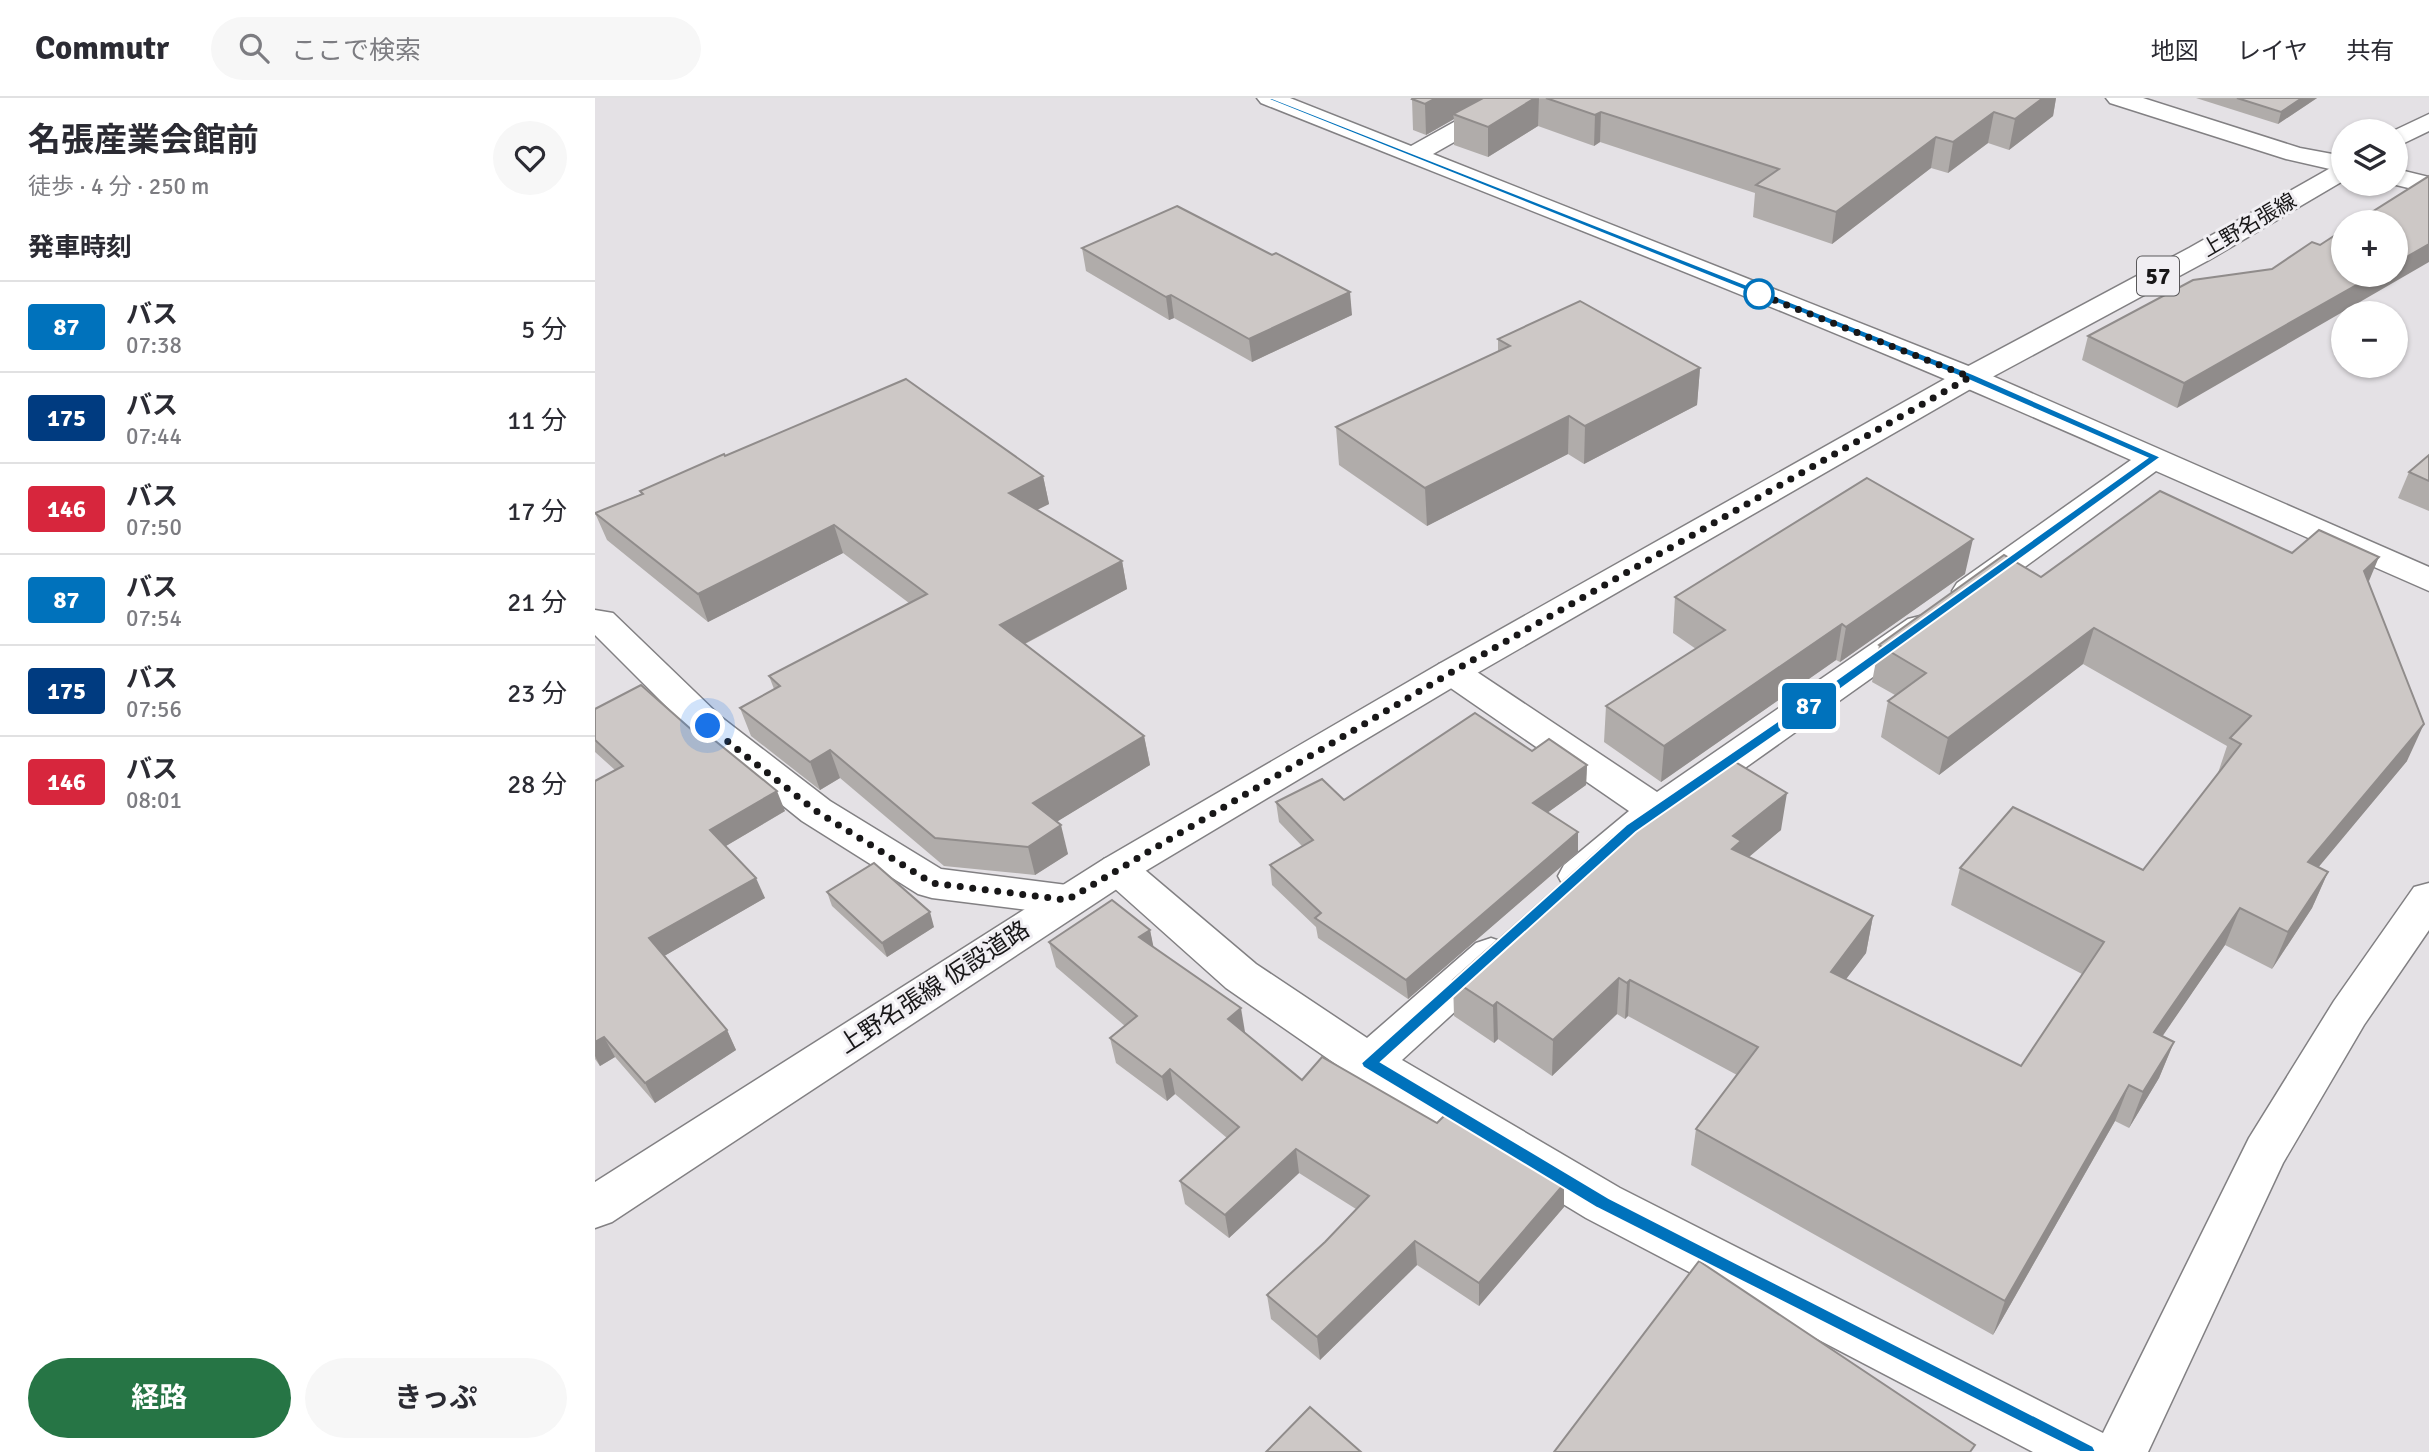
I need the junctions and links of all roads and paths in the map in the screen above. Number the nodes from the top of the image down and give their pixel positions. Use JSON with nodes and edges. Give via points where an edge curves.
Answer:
{"nodes":[{"id":1,"x":1269,"y":98,"type":"edge"},
{"id":2,"x":1515,"y":98,"type":"edge"},
{"id":3,"x":2119,"y":98,"type":"edge"},
{"id":4,"x":2429,"y":121,"type":"edge"},
{"id":5,"x":2408,"y":134,"type":"edge"},
{"id":6,"x":1411,"y":156,"type":"junction"},
{"id":7,"x":2331,"y":161,"type":"edge"},
{"id":8,"x":2331,"y":178,"type":"edge"},
{"id":9,"x":2408,"y":180,"type":"edge"},
{"id":10,"x":2429,"y":185,"type":"edge"},
{"id":11,"x":1970,"y":377,"type":"junction"},
{"id":12,"x":2155,"y":457,"type":"junction"},
{"id":13,"x":2429,"y":580,"type":"edge"},
{"id":14,"x":595,"y":621,"type":"edge"},
{"id":15,"x":1452,"y":672,"type":"junction"},
{"id":16,"x":1657,"y":811,"type":"junction"},
{"id":17,"x":1118,"y":869,"type":"junction"},
{"id":18,"x":2429,"y":898,"type":"edge"},
{"id":19,"x":1067,"y":900,"type":"junction"},
{"id":20,"x":1551,"y":901,"type":"edge"},
{"id":21,"x":1520,"y":928,"type":"edge"},
{"id":22,"x":1369,"y":1063,"type":"junction"},
{"id":23,"x":595,"y":1206,"type":"edge"},
{"id":24,"x":2086,"y":1452,"type":"edge"},
{"id":25,"x":2121,"y":1452,"type":"edge"}],
"edges":[{"from":1,"to":6,"type":"street"},
{"from":2,"to":6,"type":"street"},
{"from":3,"to":7,"type":"street"},
{"from":4,"to":5,"type":"street"},
{"from":6,"to":11,"type":"street"},
{"from":8,"to":11,"type":"street","name":"上野名張線","number":"57"},
{"from":9,"to":10,"type":"street"},
{"from":11,"to":12,"type":"street"},
{"from":11,"to":15,"type":"street","name":"上野名張線 仮設道路","number":"57"},
{"from":12,"to":13,"type":"street"},
{"from":12,"to":16,"type":"street"},
{"from":14,"to":19,"type":"street","via":[[601,621],[708,726],[806,802],[932,883]]},
{"from":15,"to":16,"type":"street"},
{"from":15,"to":17,"type":"street","name":"上野名張線 仮設道路","number":"57"},
{"from":16,"to":20,"type":"street"},
{"from":17,"to":19,"type":"street","name":"上野名張線 仮設道路","number":"57"},
{"from":17,"to":22,"type":"street","via":[[1241,976]]},
{"from":18,"to":25,"type":"street","via":[[2349,1013],[2265,1152]]},
{"from":19,"to":23,"type":"street","name":"上野名張線 仮設道路","number":"57"},
{"from":21,"to":22,"type":"street"},
{"from":22,"to":24,"type":"street","via":[[1603,1203]]}]}
